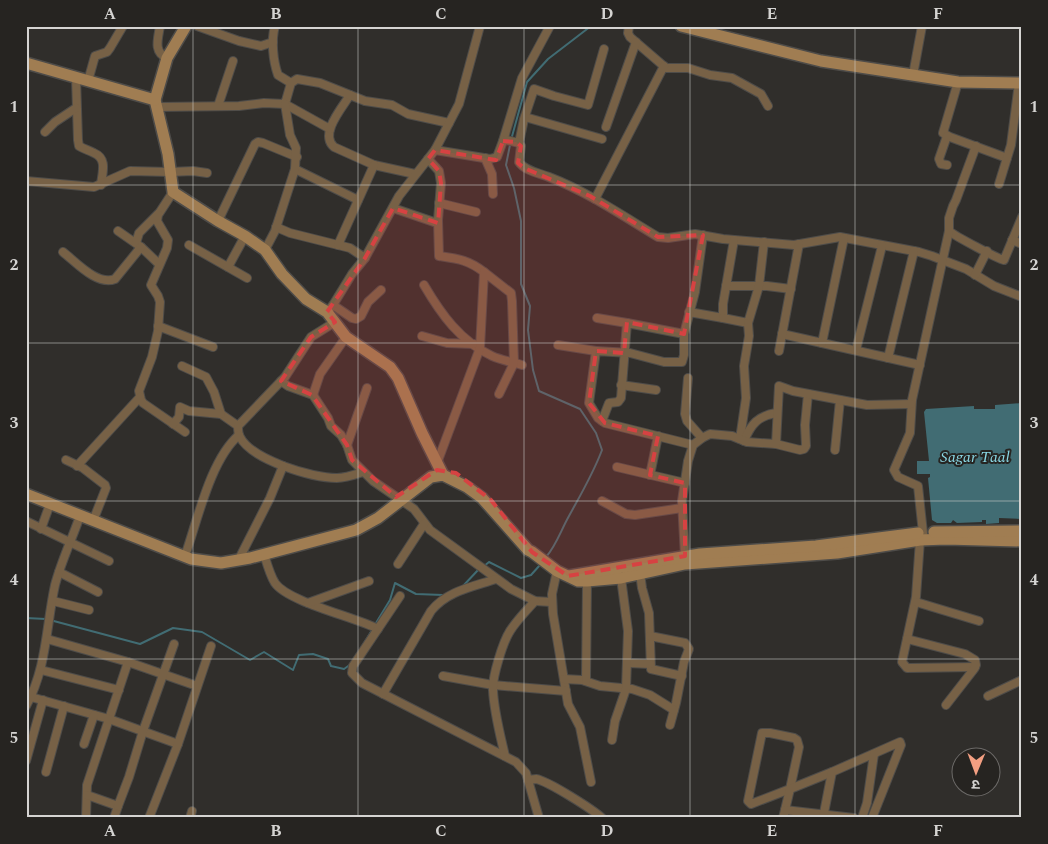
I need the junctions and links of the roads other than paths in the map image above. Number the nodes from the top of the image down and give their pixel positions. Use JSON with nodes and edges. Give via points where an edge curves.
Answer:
{"nodes":[{"id":1,"x":123,"y":26,"type":"edge"},
{"id":2,"x":160,"y":26,"type":"edge"},
{"id":3,"x":186,"y":26,"type":"edge"},
{"id":4,"x":197,"y":26,"type":"edge"},
{"id":5,"x":275,"y":26,"type":"edge"},
{"id":6,"x":480,"y":26,"type":"edge"},
{"id":7,"x":550,"y":26,"type":"edge"},
{"id":8,"x":629,"y":26,"type":"edge"},
{"id":9,"x":682,"y":26,"type":"edge"},
{"id":10,"x":922,"y":26,"type":"edge"},
{"id":11,"x":273,"y":42,"type":"junction"},
{"id":12,"x":636,"y":42,"type":"junction"},
{"id":13,"x":604,"y":49,"type":"dead end"},
{"id":14,"x":167,"y":58,"type":"junction"},
{"id":15,"x":233,"y":61,"type":"dead end"},
{"id":16,"x":26,"y":63,"type":"edge"},
{"id":17,"x":664,"y":66,"type":"junction"},
{"id":18,"x":913,"y":75,"type":"junction"},
{"id":19,"x":76,"y":78,"type":"junction"},
{"id":20,"x":88,"y":81,"type":"junction"},
{"id":21,"x":291,"y":82,"type":"junction"},
{"id":22,"x":958,"y":82,"type":"junction"},
{"id":23,"x":1020,"y":83,"type":"edge"},
{"id":24,"x":350,"y":96,"type":"junction"},
{"id":25,"x":156,"y":104,"type":"junction"},
{"id":26,"x":285,"y":104,"type":"junction"},
{"id":27,"x":218,"y":106,"type":"junction"},
{"id":28,"x":768,"y":106,"type":"dead end"},
{"id":29,"x":76,"y":108,"type":"junction"},
{"id":30,"x":525,"y":117,"type":"junction"},
{"id":31,"x":449,"y":123,"type":"junction"},
{"id":32,"x":606,"y":126,"type":"dead end"},
{"id":33,"x":330,"y":128,"type":"junction"},
{"id":34,"x":45,"y":132,"type":"dead end"},
{"id":35,"x":947,"y":136,"type":"junction"},
{"id":36,"x":602,"y":139,"type":"dead end"},
{"id":37,"x":512,"y":141,"type":"junction"},
{"id":38,"x":976,"y":146,"type":"junction"},
{"id":39,"x":435,"y":150,"type":"junction"},
{"id":40,"x":296,"y":157,"type":"junction"},
{"id":41,"x":485,"y":158,"type":"junction"},
{"id":42,"x":1007,"y":158,"type":"junction"},
{"id":43,"x":428,"y":159,"type":"junction"},
{"id":44,"x":374,"y":165,"type":"junction"},
{"id":45,"x":947,"y":165,"type":"dead end"},
{"id":46,"x":295,"y":169,"type":"junction"},
{"id":47,"x":170,"y":172,"type":"junction"},
{"id":48,"x":207,"y":173,"type":"dead end"},
{"id":49,"x":415,"y":174,"type":"junction"},
{"id":50,"x":26,"y":181,"type":"edge"},
{"id":51,"x":999,"y":184,"type":"dead end"},
{"id":52,"x":101,"y":185,"type":"junction"},
{"id":53,"x":173,"y":192,"type":"junction"},
{"id":54,"x":492,"y":194,"type":"dead end"},
{"id":55,"x":594,"y":199,"type":"junction"},
{"id":56,"x":358,"y":200,"type":"junction"},
{"id":57,"x":439,"y":203,"type":"junction"},
{"id":58,"x":393,"y":208,"type":"junction"},
{"id":59,"x":476,"y":212,"type":"dead end"},
{"id":60,"x":158,"y":214,"type":"junction"},
{"id":61,"x":1022,"y":217,"type":"edge"},
{"id":62,"x":438,"y":220,"type":"junction"},
{"id":63,"x":218,"y":221,"type":"junction"},
{"id":64,"x":276,"y":227,"type":"junction"},
{"id":65,"x":118,"y":231,"type":"dead end"},
{"id":66,"x":950,"y":231,"type":"junction"},
{"id":67,"x":702,"y":235,"type":"junction"},
{"id":68,"x":245,"y":236,"type":"junction"},
{"id":69,"x":844,"y":238,"type":"junction"},
{"id":70,"x":734,"y":240,"type":"junction"},
{"id":71,"x":1012,"y":240,"type":"junction"},
{"id":72,"x":764,"y":242,"type":"junction"},
{"id":73,"x":800,"y":244,"type":"junction"},
{"id":74,"x":1022,"y":244,"type":"edge"},
{"id":75,"x":138,"y":245,"type":"junction"},
{"id":76,"x":189,"y":245,"type":"dead end"},
{"id":77,"x":338,"y":245,"type":"junction"},
{"id":78,"x":882,"y":246,"type":"junction"},
{"id":79,"x":265,"y":250,"type":"junction"},
{"id":80,"x":914,"y":251,"type":"junction"},
{"id":81,"x":988,"y":251,"type":"junction"},
{"id":82,"x":63,"y":252,"type":"dead end"},
{"id":83,"x":365,"y":258,"type":"junction"},
{"id":84,"x":943,"y":260,"type":"junction"},
{"id":85,"x":160,"y":264,"type":"junction"},
{"id":86,"x":228,"y":267,"type":"junction"},
{"id":87,"x":484,"y":272,"type":"junction"},
{"id":88,"x":975,"y":275,"type":"junction"},
{"id":89,"x":247,"y":278,"type":"dead end"},
{"id":90,"x":424,"y":285,"type":"dead end"},
{"id":91,"x":726,"y":286,"type":"junction"},
{"id":92,"x":759,"y":286,"type":"junction"},
{"id":93,"x":381,"y":290,"type":"dead end"},
{"id":94,"x":791,"y":290,"type":"junction"},
{"id":95,"x":1022,"y":296,"type":"edge"},
{"id":96,"x":330,"y":308,"type":"junction"},
{"id":97,"x":690,"y":312,"type":"junction"},
{"id":98,"x":597,"y":318,"type":"dead end"},
{"id":99,"x":722,"y":318,"type":"junction"},
{"id":100,"x":335,"y":322,"type":"junction"},
{"id":101,"x":626,"y":323,"type":"junction"},
{"id":102,"x":748,"y":323,"type":"junction"},
{"id":103,"x":158,"y":326,"type":"junction"},
{"id":104,"x":684,"y":334,"type":"junction"},
{"id":105,"x":782,"y":334,"type":"junction"},
{"id":106,"x":422,"y":336,"type":"dead end"},
{"id":107,"x":346,"y":337,"type":"junction"},
{"id":108,"x":822,"y":343,"type":"junction"},
{"id":109,"x":558,"y":345,"type":"dead end"},
{"id":110,"x":477,"y":346,"type":"junction"},
{"id":111,"x":213,"y":347,"type":"dead end"},
{"id":112,"x":596,"y":350,"type":"junction"},
{"id":113,"x":856,"y":350,"type":"junction"},
{"id":114,"x":779,"y":351,"type":"dead end"},
{"id":115,"x":624,"y":353,"type":"junction"},
{"id":116,"x":888,"y":358,"type":"junction"},
{"id":117,"x":518,"y":364,"type":"junction"},
{"id":118,"x":920,"y":365,"type":"junction"},
{"id":119,"x":182,"y":366,"type":"dead end"},
{"id":120,"x":688,"y":378,"type":"dead end"},
{"id":121,"x":281,"y":380,"type":"junction"},
{"id":122,"x":621,"y":385,"type":"junction"},
{"id":123,"x":367,"y":388,"type":"dead end"},
{"id":124,"x":656,"y":390,"type":"dead end"},
{"id":125,"x":499,"y":394,"type":"dead end"},
{"id":126,"x":808,"y":394,"type":"junction"},
{"id":127,"x":313,"y":395,"type":"junction"},
{"id":128,"x":140,"y":397,"type":"junction"},
{"id":129,"x":840,"y":400,"type":"junction"},
{"id":130,"x":911,"y":404,"type":"junction"},
{"id":131,"x":776,"y":413,"type":"junction"},
{"id":132,"x":221,"y":414,"type":"junction"},
{"id":133,"x":602,"y":421,"type":"junction"},
{"id":134,"x":173,"y":424,"type":"junction"},
{"id":135,"x":238,"y":426,"type":"junction"},
{"id":136,"x":185,"y":432,"type":"dead end"},
{"id":137,"x":239,"y":435,"type":"junction"},
{"id":138,"x":658,"y":436,"type":"junction"},
{"id":139,"x":702,"y":438,"type":"junction"},
{"id":140,"x":742,"y":440,"type":"junction"},
{"id":141,"x":776,"y":444,"type":"junction"},
{"id":142,"x":347,"y":445,"type":"junction"},
{"id":143,"x":693,"y":445,"type":"junction"},
{"id":144,"x":836,"y":450,"type":"dead end"},
{"id":145,"x":66,"y":460,"type":"dead end"},
{"id":146,"x":77,"y":466,"type":"junction"},
{"id":147,"x":283,"y":466,"type":"junction"},
{"id":148,"x":618,"y":467,"type":"dead end"},
{"id":149,"x":441,"y":469,"type":"junction"},
{"id":150,"x":363,"y":472,"type":"junction"},
{"id":151,"x":650,"y":475,"type":"junction"},
{"id":152,"x":685,"y":483,"type":"junction"},
{"id":153,"x":26,"y":489,"type":"edge"},
{"id":154,"x":26,"y":494,"type":"edge"},
{"id":155,"x":398,"y":499,"type":"junction"},
{"id":156,"x":602,"y":501,"type":"dead end"},
{"id":157,"x":50,"y":504,"type":"junction"},
{"id":158,"x":682,"y":508,"type":"junction"},
{"id":159,"x":80,"y":516,"type":"junction"},
{"id":160,"x":94,"y":519,"type":"junction"},
{"id":161,"x":26,"y":521,"type":"edge"},
{"id":162,"x":424,"y":524,"type":"junction"},
{"id":163,"x":41,"y":529,"type":"junction"},
{"id":164,"x":1022,"y":531,"type":"edge"},
{"id":165,"x":922,"y":537,"type":"junction"},
{"id":166,"x":1022,"y":541,"type":"edge"},
{"id":167,"x":70,"y":543,"type":"junction"},
{"id":168,"x":186,"y":553,"type":"junction"},
{"id":169,"x":264,"y":554,"type":"junction"},
{"id":170,"x":685,"y":556,"type":"junction"},
{"id":171,"x":240,"y":557,"type":"junction"},
{"id":172,"x":109,"y":561,"type":"dead end"},
{"id":173,"x":398,"y":564,"type":"dead end"},
{"id":174,"x":553,"y":568,"type":"junction"},
{"id":175,"x":59,"y":572,"type":"junction"},
{"id":176,"x":640,"y":573,"type":"junction"},
{"id":177,"x":568,"y":576,"type":"junction"},
{"id":178,"x":493,"y":577,"type":"junction"},
{"id":179,"x":621,"y":578,"type":"junction"},
{"id":180,"x":369,"y":581,"type":"dead end"},
{"id":181,"x":587,"y":581,"type":"junction"},
{"id":182,"x":98,"y":592,"type":"dead end"},
{"id":183,"x":400,"y":596,"type":"dead end"},
{"id":184,"x":53,"y":601,"type":"junction"},
{"id":185,"x":535,"y":601,"type":"junction"},
{"id":186,"x":551,"y":602,"type":"junction"},
{"id":187,"x":916,"y":602,"type":"junction"},
{"id":188,"x":308,"y":603,"type":"junction"},
{"id":189,"x":89,"y":610,"type":"dead end"},
{"id":190,"x":979,"y":621,"type":"dead end"},
{"id":191,"x":378,"y":629,"type":"junction"},
{"id":192,"x":650,"y":636,"type":"junction"},
{"id":193,"x":47,"y":639,"type":"junction"},
{"id":194,"x":907,"y":639,"type":"junction"},
{"id":195,"x":174,"y":644,"type":"dead end"},
{"id":196,"x":211,"y":646,"type":"dead end"},
{"id":197,"x":128,"y":662,"type":"junction"},
{"id":198,"x":628,"y":664,"type":"junction"},
{"id":199,"x":650,"y":664,"type":"junction"},
{"id":200,"x":975,"y":667,"type":"junction"},
{"id":201,"x":41,"y":670,"type":"junction"},
{"id":202,"x":164,"y":673,"type":"junction"},
{"id":203,"x":443,"y":676,"type":"dead end"},
{"id":204,"x":682,"y":676,"type":"junction"},
{"id":205,"x":564,"y":679,"type":"junction"},
{"id":206,"x":1022,"y":680,"type":"edge"},
{"id":207,"x":586,"y":681,"type":"junction"},
{"id":208,"x":493,"y":685,"type":"junction"},
{"id":209,"x":197,"y":686,"type":"junction"},
{"id":210,"x":626,"y":689,"type":"junction"},
{"id":211,"x":119,"y":690,"type":"junction"},
{"id":212,"x":566,"y":691,"type":"junction"},
{"id":213,"x":383,"y":694,"type":"junction"},
{"id":214,"x":988,"y":696,"type":"dead end"},
{"id":215,"x":31,"y":697,"type":"junction"},
{"id":216,"x":44,"y":700,"type":"junction"},
{"id":217,"x":946,"y":705,"type":"dead end"},
{"id":218,"x":26,"y":706,"type":"edge"},
{"id":219,"x":64,"y":706,"type":"junction"},
{"id":220,"x":674,"y":710,"type":"junction"},
{"id":221,"x":94,"y":715,"type":"junction"},
{"id":222,"x":109,"y":719,"type":"junction"},
{"id":223,"x":670,"y":725,"type":"dead end"},
{"id":224,"x":142,"y":731,"type":"junction"},
{"id":225,"x":612,"y":740,"type":"dead end"},
{"id":226,"x":84,"y":744,"type":"dead end"},
{"id":227,"x":178,"y":744,"type":"junction"},
{"id":228,"x":874,"y":754,"type":"junction"},
{"id":229,"x":505,"y":756,"type":"junction"},
{"id":230,"x":26,"y":761,"type":"edge"},
{"id":231,"x":46,"y":772,"type":"dead end"},
{"id":232,"x":832,"y":772,"type":"junction"},
{"id":233,"x":528,"y":780,"type":"junction"},
{"id":234,"x":591,"y":782,"type":"dead end"},
{"id":235,"x":790,"y":789,"type":"junction"},
{"id":236,"x":87,"y":794,"type":"junction"},
{"id":237,"x":118,"y":806,"type":"junction"},
{"id":238,"x":784,"y":814,"type":"edge"},
{"id":239,"x":824,"y":816,"type":"edge"},
{"id":240,"x":86,"y":818,"type":"edge"},
{"id":241,"x":114,"y":818,"type":"edge"},
{"id":242,"x":149,"y":818,"type":"edge"},
{"id":243,"x":539,"y":818,"type":"edge"},
{"id":244,"x":602,"y":818,"type":"edge"},
{"id":245,"x":854,"y":818,"type":"edge"},
{"id":246,"x":862,"y":818,"type":"edge"},
{"id":247,"x":872,"y":818,"type":"edge"}],
"edges":[{"from":1,"to":20,"type":"street","via":[[107,52],[95,56]]},
{"from":2,"to":14,"type":"street","via":[[157,48]]},
{"from":3,"to":14,"type":"street"},
{"from":4,"to":11,"type":"street","via":[[261,46]]},
{"from":5,"to":11,"type":"street"},
{"from":6,"to":31,"type":"street","via":[[459,104]]},
{"from":7,"to":37,"type":"street","via":[[522,78]]},
{"from":8,"to":12,"type":"street","via":[[628,33]]},
{"from":9,"to":18,"type":"street","via":[[821,60]]},
{"from":10,"to":18,"type":"street"},
{"from":11,"to":21,"type":"street","via":[[278,75]]},
{"from":12,"to":17,"type":"street"},
{"from":12,"to":32,"type":"street"},
{"from":13,"to":30,"type":"street","via":[[588,105],[534,89]]},
{"from":14,"to":25,"type":"street"},
{"from":15,"to":27,"type":"street"},
{"from":16,"to":19,"type":"street"},
{"from":17,"to":28,"type":"street","via":[[732,78],[761,94]]},
{"from":17,"to":55,"type":"street"},
{"from":18,"to":22,"type":"street"},
{"from":19,"to":20,"type":"street"},
{"from":19,"to":29,"type":"street"},
{"from":20,"to":25,"type":"street"},
{"from":21,"to":24,"type":"street","via":[[297,79],[320,84]]},
{"from":21,"to":26,"type":"street"},
{"from":22,"to":23,"type":"street"},
{"from":22,"to":35,"type":"street","via":[[943,133]]},
{"from":23,"to":42,"type":"street"},
{"from":24,"to":31,"type":"street"},
{"from":24,"to":33,"type":"street"},
{"from":25,"to":27,"type":"street"},
{"from":25,"to":47,"type":"street"},
{"from":26,"to":27,"type":"street"},
{"from":26,"to":33,"type":"street"},
{"from":26,"to":40,"type":"street"},
{"from":29,"to":34,"type":"street"},
{"from":29,"to":52,"type":"street","via":[[79,146],[102,158],[104,163]]},
{"from":30,"to":36,"type":"street"},
{"from":30,"to":37,"type":"street"},
{"from":31,"to":39,"type":"street"},
{"from":33,"to":44,"type":"street","via":[[329,141],[334,147]]},
{"from":35,"to":38,"type":"street"},
{"from":35,"to":45,"type":"street","via":[[940,159],[941,164]]},
{"from":37,"to":41,"type":"street","via":[[495,159]]},
{"from":37,"to":55,"type":"street","via":[[520,146],[520,165]]},
{"from":38,"to":42,"type":"street"},
{"from":38,"to":66,"type":"street","via":[[952,206]]},
{"from":39,"to":41,"type":"street"},
{"from":39,"to":43,"type":"street"},
{"from":40,"to":46,"type":"street"},
{"from":40,"to":63,"type":"street","via":[[258,142]]},
{"from":41,"to":54,"type":"street","via":[[492,174]]},
{"from":42,"to":51,"type":"street"},
{"from":43,"to":49,"type":"street"},
{"from":43,"to":57,"type":"street","via":[[438,171],[441,183]]},
{"from":44,"to":49,"type":"street"},
{"from":44,"to":56,"type":"street"},
{"from":46,"to":56,"type":"street"},
{"from":46,"to":64,"type":"street"},
{"from":47,"to":48,"type":"street"},
{"from":47,"to":52,"type":"street","via":[[130,171]]},
{"from":47,"to":53,"type":"street"},
{"from":49,"to":58,"type":"street"},
{"from":50,"to":52,"type":"street"},
{"from":53,"to":60,"type":"street"},
{"from":53,"to":63,"type":"street"},
{"from":55,"to":67,"type":"street","via":[[658,237]]},
{"from":56,"to":77,"type":"street"},
{"from":57,"to":59,"type":"street"},
{"from":57,"to":62,"type":"street"},
{"from":58,"to":62,"type":"street","via":[[434,222]]},
{"from":58,"to":83,"type":"street"},
{"from":60,"to":75,"type":"street","via":[[139,233]]},
{"from":60,"to":85,"type":"street","via":[[157,221],[168,240]]},
{"from":61,"to":71,"type":"street"},
{"from":62,"to":87,"type":"street","via":[[439,256],[466,260]]},
{"from":63,"to":68,"type":"street"},
{"from":64,"to":77,"type":"street"},
{"from":64,"to":79,"type":"street"},
{"from":65,"to":75,"type":"street"},
{"from":66,"to":81,"type":"street","via":[[954,236]]},
{"from":66,"to":84,"type":"street"},
{"from":67,"to":70,"type":"street"},
{"from":67,"to":97,"type":"street"},
{"from":68,"to":79,"type":"street"},
{"from":68,"to":86,"type":"street"},
{"from":69,"to":73,"type":"street"},
{"from":69,"to":78,"type":"street"},
{"from":69,"to":108,"type":"street"},
{"from":70,"to":72,"type":"street"},
{"from":70,"to":91,"type":"street"},
{"from":71,"to":74,"type":"street"},
{"from":71,"to":81,"type":"street","via":[[1004,260]]},
{"from":72,"to":73,"type":"street"},
{"from":72,"to":92,"type":"street"},
{"from":73,"to":94,"type":"street"},
{"from":75,"to":82,"type":"street","via":[[111,280],[95,277]]},
{"from":75,"to":85,"type":"street"},
{"from":76,"to":86,"type":"street"},
{"from":77,"to":83,"type":"street","via":[[350,248]]},
{"from":78,"to":80,"type":"street"},
{"from":78,"to":113,"type":"street"},
{"from":79,"to":96,"type":"street","via":[[306,299]]},
{"from":80,"to":84,"type":"street"},
{"from":80,"to":116,"type":"street"},
{"from":81,"to":88,"type":"street"},
{"from":83,"to":96,"type":"street"},
{"from":84,"to":88,"type":"street"},
{"from":84,"to":118,"type":"street"},
{"from":85,"to":103,"type":"street","via":[[151,285],[160,302]]},
{"from":86,"to":89,"type":"street"},
{"from":87,"to":110,"type":"street"},
{"from":87,"to":117,"type":"street","via":[[511,293]]},
{"from":88,"to":95,"type":"street"},
{"from":90,"to":110,"type":"street","via":[[440,312],[461,336]]},
{"from":91,"to":92,"type":"street"},
{"from":91,"to":99,"type":"street"},
{"from":92,"to":94,"type":"street"},
{"from":92,"to":102,"type":"street"},
{"from":93,"to":96,"type":"street","via":[[356,319]]},
{"from":94,"to":105,"type":"street"},
{"from":96,"to":100,"type":"street"},
{"from":97,"to":99,"type":"street"},
{"from":97,"to":104,"type":"street"},
{"from":98,"to":101,"type":"street"},
{"from":99,"to":102,"type":"street"},
{"from":100,"to":107,"type":"street"},
{"from":100,"to":121,"type":"street","via":[[311,337]]},
{"from":101,"to":104,"type":"street"},
{"from":101,"to":115,"type":"street"},
{"from":102,"to":140,"type":"street"},
{"from":103,"to":111,"type":"street"},
{"from":103,"to":128,"type":"street"},
{"from":104,"to":115,"type":"street","via":[[682,362],[664,362]]},
{"from":105,"to":108,"type":"street"},
{"from":105,"to":114,"type":"street"},
{"from":106,"to":110,"type":"street"},
{"from":107,"to":127,"type":"street","via":[[320,374]]},
{"from":107,"to":149,"type":"street","via":[[390,367],[398,378]]},
{"from":108,"to":113,"type":"street"},
{"from":109,"to":112,"type":"street"},
{"from":110,"to":117,"type":"street","via":[[492,356]]},
{"from":110,"to":149,"type":"street"},
{"from":112,"to":115,"type":"street"},
{"from":112,"to":133,"type":"street","via":[[589,403]]},
{"from":113,"to":116,"type":"street"},
{"from":115,"to":122,"type":"street"},
{"from":116,"to":118,"type":"street"},
{"from":117,"to":125,"type":"street"},
{"from":118,"to":130,"type":"street"},
{"from":119,"to":132,"type":"street","via":[[206,378]]},
{"from":120,"to":139,"type":"street","via":[[685,414]]},
{"from":121,"to":127,"type":"street"},
{"from":121,"to":135,"type":"street"},
{"from":122,"to":124,"type":"street"},
{"from":122,"to":133,"type":"street","via":[[620,401],[607,405]]},
{"from":123,"to":142,"type":"street"},
{"from":126,"to":129,"type":"street"},
{"from":126,"to":131,"type":"street","via":[[779,386]]},
{"from":126,"to":141,"type":"street","via":[[806,446],[800,450]]},
{"from":127,"to":142,"type":"street","via":[[331,426]]},
{"from":128,"to":134,"type":"street","via":[[143,403]]},
{"from":128,"to":146,"type":"street"},
{"from":129,"to":130,"type":"street","via":[[867,406]]},
{"from":129,"to":144,"type":"street"},
{"from":130,"to":165,"type":"street","via":[[910,433],[894,470],[898,477],[918,486]]},
{"from":131,"to":140,"type":"street","via":[[757,419]]},
{"from":131,"to":141,"type":"street"},
{"from":132,"to":134,"type":"street","via":[[180,407],[179,417]]},
{"from":132,"to":135,"type":"street"},
{"from":133,"to":138,"type":"street"},
{"from":134,"to":136,"type":"street"},
{"from":135,"to":137,"type":"street"},
{"from":137,"to":147,"type":"street","via":[[243,442]]},
{"from":137,"to":168,"type":"street","via":[[223,453]]},
{"from":138,"to":143,"type":"street"},
{"from":138,"to":151,"type":"street"},
{"from":139,"to":140,"type":"street","via":[[710,434]]},
{"from":139,"to":143,"type":"street"},
{"from":140,"to":141,"type":"street"},
{"from":142,"to":150,"type":"street","via":[[352,460]]},
{"from":143,"to":152,"type":"street"},
{"from":145,"to":146,"type":"street"},
{"from":146,"to":160,"type":"street","via":[[106,488]]},
{"from":147,"to":150,"type":"street","via":[[335,478]]},
{"from":147,"to":171,"type":"street"},
{"from":148,"to":151,"type":"street"},
{"from":149,"to":155,"type":"street"},
{"from":149,"to":174,"type":"street","via":[[482,498],[528,550]]},
{"from":150,"to":155,"type":"street"},
{"from":151,"to":152,"type":"street"},
{"from":152,"to":158,"type":"street"},
{"from":153,"to":160,"type":"street"},
{"from":154,"to":157,"type":"street"},
{"from":155,"to":162,"type":"street","via":[[414,509]]},
{"from":155,"to":169,"type":"street","via":[[368,525],[356,530]]},
{"from":155,"to":171,"type":"street","via":[[355,526]]},
{"from":156,"to":158,"type":"street","via":[[626,514],[635,515]]},
{"from":157,"to":159,"type":"street"},
{"from":157,"to":163,"type":"street"},
{"from":158,"to":170,"type":"street"},
{"from":159,"to":160,"type":"street"},
{"from":159,"to":167,"type":"street"},
{"from":160,"to":168,"type":"street"},
{"from":160,"to":169,"type":"street","via":[[190,559],[221,563]]},
{"from":161,"to":163,"type":"street"},
{"from":162,"to":173,"type":"street"},
{"from":162,"to":178,"type":"street"},
{"from":163,"to":167,"type":"street"},
{"from":164,"to":165,"type":"street","via":[[949,531]]},
{"from":165,"to":166,"type":"street"},
{"from":165,"to":170,"type":"street"},
{"from":165,"to":176,"type":"street","via":[[837,553],[685,564]]},
{"from":165,"to":187,"type":"street"},
{"from":167,"to":172,"type":"street"},
{"from":167,"to":175,"type":"street"},
{"from":168,"to":171,"type":"street","via":[[221,559]]},
{"from":169,"to":188,"type":"street","via":[[276,584],[291,596]]},
{"from":170,"to":177,"type":"street"},
{"from":174,"to":177,"type":"street"},
{"from":174,"to":186,"type":"street"},
{"from":175,"to":182,"type":"street"},
{"from":175,"to":184,"type":"street"},
{"from":176,"to":179,"type":"street"},
{"from":176,"to":192,"type":"street","via":[[649,613]]},
{"from":177,"to":181,"type":"street"},
{"from":178,"to":185,"type":"street"},
{"from":178,"to":213,"type":"street","via":[[439,602]]},
{"from":179,"to":181,"type":"street"},
{"from":179,"to":198,"type":"street","via":[[628,631]]},
{"from":180,"to":188,"type":"street"},
{"from":181,"to":207,"type":"street"},
{"from":183,"to":191,"type":"street"},
{"from":184,"to":189,"type":"street"},
{"from":184,"to":193,"type":"street"},
{"from":185,"to":186,"type":"street"},
{"from":185,"to":208,"type":"street","via":[[508,633]]},
{"from":186,"to":205,"type":"street"},
{"from":187,"to":190,"type":"street"},
{"from":187,"to":194,"type":"street"},
{"from":188,"to":191,"type":"street"},
{"from":191,"to":213,"type":"street","via":[[353,666],[352,673],[362,683]]},
{"from":192,"to":199,"type":"street"},
{"from":192,"to":204,"type":"street","via":[[687,644]]},
{"from":193,"to":197,"type":"street"},
{"from":193,"to":201,"type":"street"},
{"from":194,"to":200,"type":"street","via":[[965,654],[975,660]]},
{"from":194,"to":200,"type":"street","via":[[902,662],[907,668]]},
{"from":195,"to":202,"type":"street"},
{"from":196,"to":209,"type":"street"},
{"from":197,"to":202,"type":"street"},
{"from":197,"to":211,"type":"street"},
{"from":198,"to":199,"type":"street"},
{"from":198,"to":210,"type":"street"},
{"from":199,"to":204,"type":"street","via":[[652,670]]},
{"from":200,"to":217,"type":"street"},
{"from":201,"to":211,"type":"street"},
{"from":201,"to":215,"type":"street"},
{"from":202,"to":209,"type":"street"},
{"from":202,"to":224,"type":"street"},
{"from":203,"to":208,"type":"street"},
{"from":204,"to":220,"type":"street"},
{"from":205,"to":207,"type":"street"},
{"from":205,"to":212,"type":"street"},
{"from":206,"to":214,"type":"street"},
{"from":207,"to":210,"type":"street"},
{"from":208,"to":212,"type":"street"},
{"from":208,"to":229,"type":"street"},
{"from":209,"to":227,"type":"street"},
{"from":210,"to":220,"type":"street","via":[[650,695]]},
{"from":210,"to":225,"type":"street"},
{"from":211,"to":222,"type":"street"},
{"from":212,"to":234,"type":"street","via":[[570,710],[580,727]]},
{"from":213,"to":229,"type":"street"},
{"from":215,"to":216,"type":"street"},
{"from":215,"to":218,"type":"street"},
{"from":216,"to":219,"type":"street"},
{"from":216,"to":230,"type":"street"},
{"from":219,"to":221,"type":"street"},
{"from":219,"to":231,"type":"street"},
{"from":220,"to":223,"type":"street"},
{"from":221,"to":222,"type":"street"},
{"from":221,"to":226,"type":"street"},
{"from":222,"to":224,"type":"street"},
{"from":222,"to":236,"type":"street","via":[[87,785]]},
{"from":224,"to":227,"type":"street"},
{"from":224,"to":237,"type":"street"},
{"from":227,"to":242,"type":"street"},
{"from":228,"to":232,"type":"street"},
{"from":228,"to":246,"type":"street"},
{"from":228,"to":247,"type":"street","via":[[900,742]]},
{"from":229,"to":233,"type":"street","via":[[523,768]]},
{"from":232,"to":235,"type":"street"},
{"from":232,"to":239,"type":"street"},
{"from":233,"to":243,"type":"street"},
{"from":233,"to":244,"type":"street","via":[[544,782],[578,800]]},
{"from":235,"to":235,"type":"street","via":[[754,804],[749,803],[762,733],[794,738],[799,743]]},
{"from":235,"to":238,"type":"street"},
{"from":236,"to":237,"type":"street"},
{"from":236,"to":240,"type":"street"},
{"from":237,"to":241,"type":"street"},
{"from":238,"to":239,"type":"street"},
{"from":239,"to":245,"type":"street"}]}
